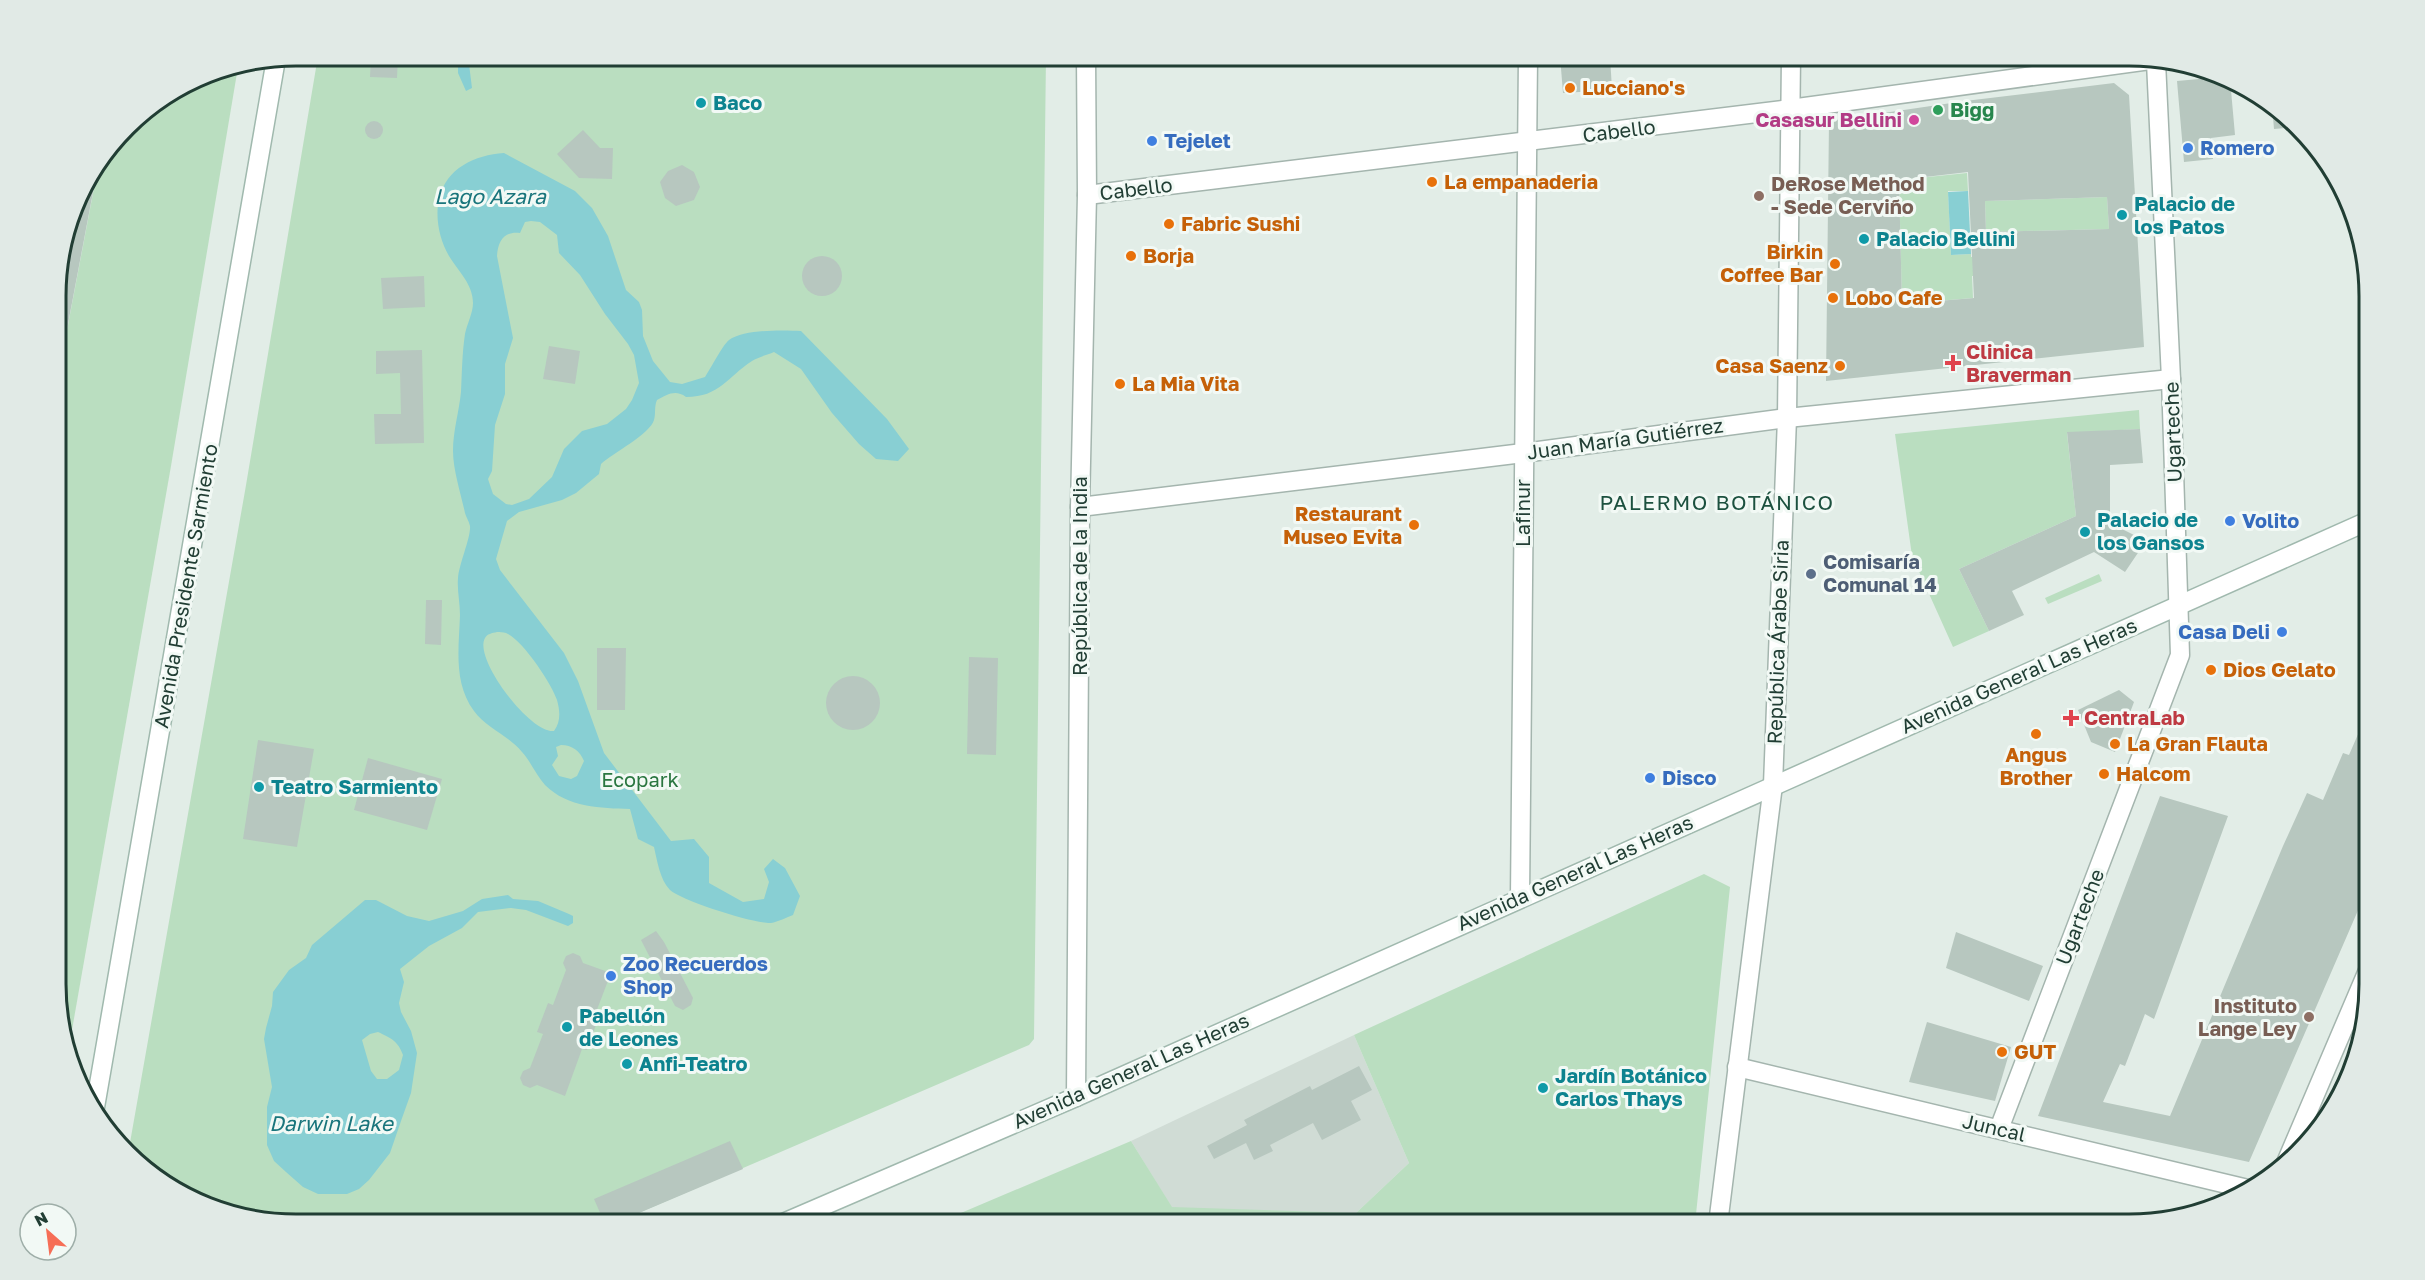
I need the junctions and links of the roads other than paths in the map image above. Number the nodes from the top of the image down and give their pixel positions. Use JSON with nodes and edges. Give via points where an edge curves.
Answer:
{"nodes":[{"id":1,"x":1086,"y":66,"type":"edge"},
{"id":2,"x":1528,"y":66,"type":"edge"},
{"id":3,"x":1791,"y":66,"type":"edge"},
{"id":4,"x":2107,"y":66,"type":"edge"},
{"id":5,"x":275,"y":67,"type":"edge"},
{"id":6,"x":2156,"y":68,"type":"edge"},
{"id":7,"x":1790,"y":110,"type":"junction"},
{"id":8,"x":1527,"y":143,"type":"junction"},
{"id":9,"x":1087,"y":195,"type":"junction"},
{"id":10,"x":2171,"y":379,"type":"junction"},
{"id":11,"x":1787,"y":418,"type":"junction"},
{"id":12,"x":1523,"y":453,"type":"junction"},
{"id":13,"x":1080,"y":507,"type":"junction"},
{"id":14,"x":2359,"y":525,"type":"edge"},
{"id":15,"x":2179,"y":606,"type":"junction"},
{"id":16,"x":1773,"y":785,"type":"junction"},
{"id":17,"x":1520,"y":898,"type":"junction"},
{"id":18,"x":2359,"y":991,"type":"edge"},
{"id":19,"x":1737,"y":1067,"type":"junction"},
{"id":20,"x":1076,"y":1097,"type":"junction"},
{"id":21,"x":97,"y":1098,"type":"edge"},
{"id":22,"x":1999,"y":1129,"type":"junction"},
{"id":23,"x":2293,"y":1146,"type":"edge"},
{"id":24,"x":2237,"y":1187,"type":"edge"},
{"id":25,"x":804,"y":1214,"type":"edge"},
{"id":26,"x":1719,"y":1214,"type":"edge"}],
"edges":[{"from":1,"to":9,"type":"street","name":"República de la India"},
{"from":2,"to":8,"type":"street","name":"Lafinur"},
{"from":3,"to":7,"type":"street","name":"República Árabe Siria"},
{"from":4,"to":7,"type":"street","name":"Cabello"},
{"from":5,"to":21,"type":"street","name":"Avenida Presidente Sarmiento"},
{"from":6,"to":10,"type":"street","name":"Ugarteche"},
{"from":7,"to":8,"type":"street","name":"Cabello"},
{"from":7,"to":11,"type":"street","name":"República Árabe Siria"},
{"from":8,"to":9,"type":"street","name":"Cabello"},
{"from":8,"to":12,"type":"street","name":"Lafinur"},
{"from":9,"to":13,"type":"street","name":"República de la India"},
{"from":10,"to":11,"type":"street","name":"Juan María Gutiérrez"},
{"from":10,"to":15,"type":"street","name":"Ugarteche"},
{"from":11,"to":12,"type":"street","name":"Juan María Gutiérrez"},
{"from":11,"to":16,"type":"street","name":"República Árabe Siria"},
{"from":12,"to":13,"type":"street","name":"Juan María Gutiérrez"},
{"from":12,"to":17,"type":"street","name":"Lafinur"},
{"from":13,"to":20,"type":"street","name":"República de la India"},
{"from":14,"to":15,"type":"street","name":"Avenida General Las Heras"},
{"from":15,"to":16,"type":"street","name":"Avenida General Las Heras"},
{"from":15,"to":22,"type":"street","name":"Ugarteche","via":[[2180,655]]},
{"from":16,"to":17,"type":"street","name":"Avenida General Las Heras"},
{"from":16,"to":19,"type":"street","name":"República Árabe Siria"},
{"from":17,"to":20,"type":"street","name":"Avenida General Las Heras"},
{"from":18,"to":23,"type":"street"},
{"from":19,"to":22,"type":"street","name":"Juncal"},
{"from":19,"to":26,"type":"street","name":"República Árabe Siria"},
{"from":20,"to":25,"type":"street","name":"Avenida General Las Heras"},
{"from":22,"to":24,"type":"street","name":"Juncal"}]}
